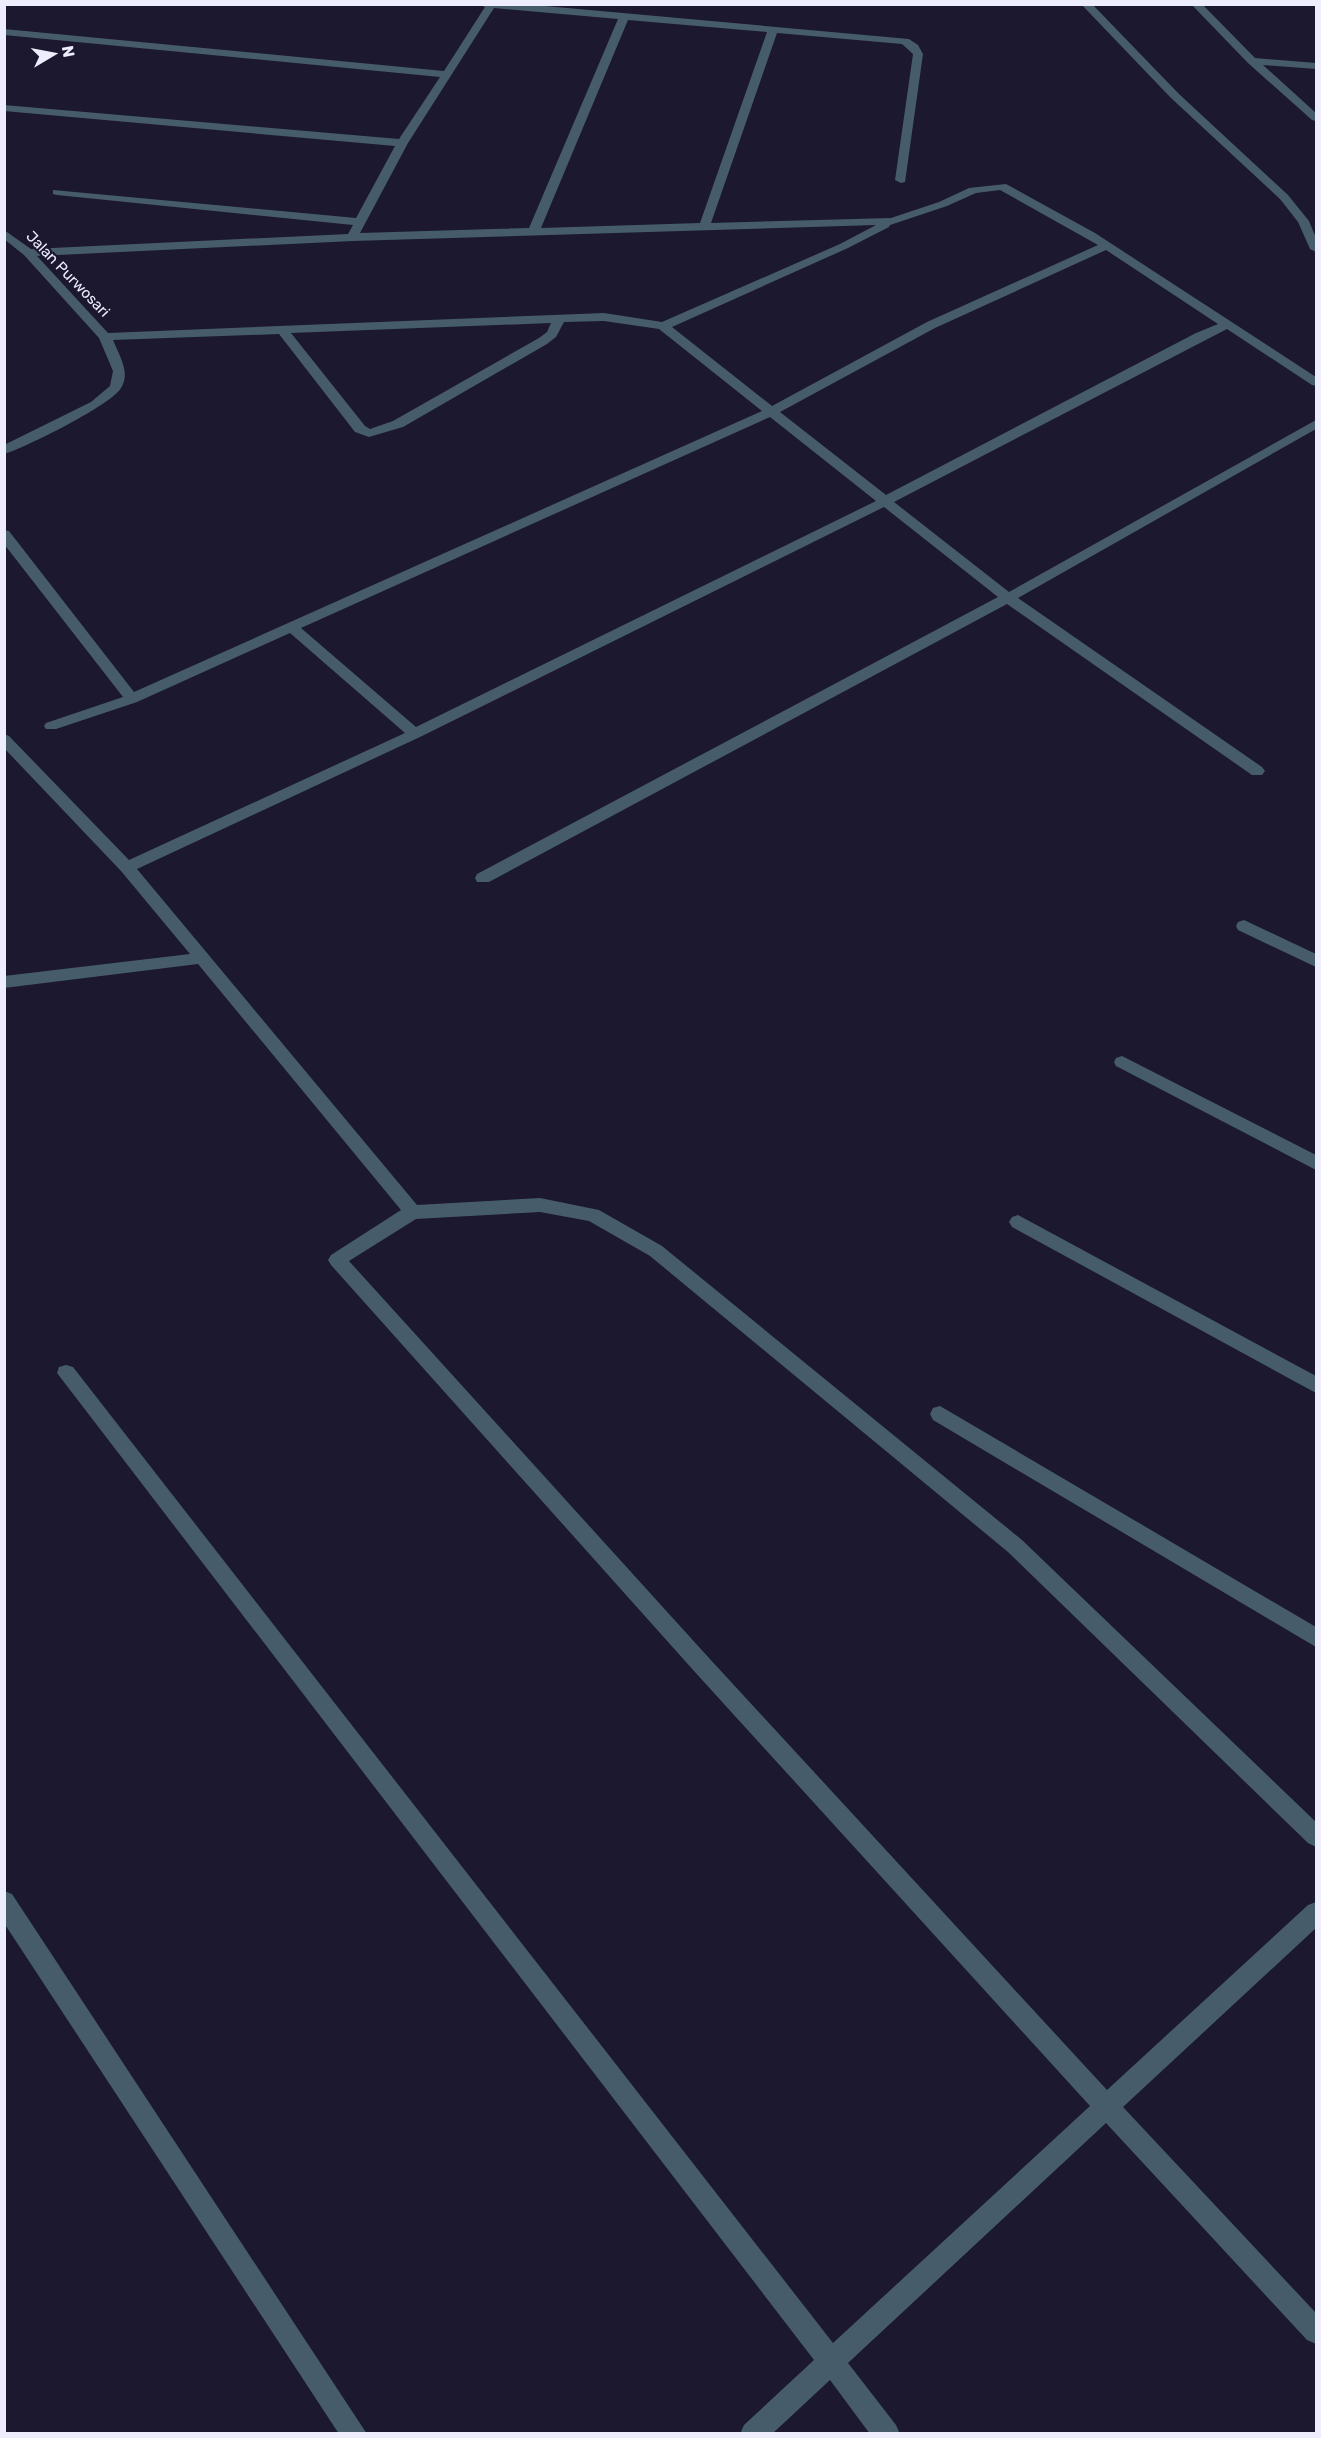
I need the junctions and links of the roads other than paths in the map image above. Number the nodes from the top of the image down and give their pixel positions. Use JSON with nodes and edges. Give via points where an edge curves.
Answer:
{"nodes":[{"id":1,"x":482,"y":4,"type":"edge"},
{"id":2,"x":1086,"y":4,"type":"edge"},
{"id":3,"x":1196,"y":4,"type":"edge"},
{"id":4,"x":492,"y":5,"type":"edge"},
{"id":5,"x":624,"y":17,"type":"junction"},
{"id":6,"x":773,"y":31,"type":"junction"},
{"id":7,"x":4,"y":32,"type":"edge"},
{"id":8,"x":1252,"y":61,"type":"junction"},
{"id":9,"x":1317,"y":66,"type":"edge"},
{"id":10,"x":445,"y":74,"type":"junction"},
{"id":11,"x":4,"y":108,"type":"edge"},
{"id":12,"x":1317,"y":118,"type":"edge"},
{"id":13,"x":402,"y":143,"type":"junction"},
{"id":14,"x":901,"y":180,"type":"dead end"},
{"id":15,"x":57,"y":192,"type":"dead end"},
{"id":16,"x":358,"y":222,"type":"junction"},
{"id":17,"x":892,"y":222,"type":"junction"},
{"id":18,"x":704,"y":227,"type":"junction"},
{"id":19,"x":534,"y":231,"type":"junction"},
{"id":20,"x":4,"y":233,"type":"edge"},
{"id":21,"x":352,"y":237,"type":"junction"},
{"id":22,"x":1107,"y":245,"type":"junction"},
{"id":23,"x":1317,"y":249,"type":"edge"},
{"id":24,"x":28,"y":253,"type":"junction"},
{"id":25,"x":559,"y":319,"type":"junction"},
{"id":26,"x":1228,"y":324,"type":"junction"},
{"id":27,"x":663,"y":326,"type":"junction"},
{"id":28,"x":282,"y":330,"type":"junction"},
{"id":29,"x":105,"y":337,"type":"junction"},
{"id":30,"x":1317,"y":382,"type":"edge"},
{"id":31,"x":770,"y":412,"type":"junction"},
{"id":32,"x":1317,"y":424,"type":"edge"},
{"id":33,"x":4,"y":450,"type":"edge"},
{"id":34,"x":886,"y":501,"type":"junction"},
{"id":35,"x":4,"y":534,"type":"edge"},
{"id":36,"x":1008,"y":598,"type":"junction"},
{"id":37,"x":291,"y":627,"type":"junction"},
{"id":38,"x":132,"y":699,"type":"junction"},
{"id":39,"x":51,"y":726,"type":"dead end"},
{"id":40,"x":415,"y":734,"type":"junction"},
{"id":41,"x":4,"y":739,"type":"edge"},
{"id":42,"x":1257,"y":771,"type":"dead end"},
{"id":43,"x":127,"y":867,"type":"junction"},
{"id":44,"x":483,"y":878,"type":"dead end"},
{"id":45,"x":1244,"y":926,"type":"dead end"},
{"id":46,"x":202,"y":958,"type":"junction"},
{"id":47,"x":1317,"y":961,"type":"edge"},
{"id":48,"x":4,"y":982,"type":"edge"},
{"id":49,"x":1122,"y":1062,"type":"dead end"},
{"id":50,"x":1317,"y":1163,"type":"edge"},
{"id":51,"x":413,"y":1212,"type":"junction"},
{"id":52,"x":1018,"y":1222,"type":"dead end"},
{"id":53,"x":66,"y":1373,"type":"dead end"},
{"id":54,"x":1317,"y":1385,"type":"edge"},
{"id":55,"x":940,"y":1414,"type":"dead end"},
{"id":56,"x":1317,"y":1638,"type":"edge"},
{"id":57,"x":1317,"y":1836,"type":"edge"},
{"id":58,"x":4,"y":1902,"type":"edge"},
{"id":59,"x":1317,"y":1913,"type":"edge"},
{"id":60,"x":1106,"y":2108,"type":"junction"},
{"id":61,"x":1317,"y":2331,"type":"edge"},
{"id":62,"x":830,"y":2362,"type":"junction"},
{"id":63,"x":354,"y":2433,"type":"edge"},
{"id":64,"x":753,"y":2433,"type":"edge"},
{"id":65,"x":886,"y":2433,"type":"edge"}],
"edges":[{"from":1,"to":4,"type":"street"},
{"from":2,"to":23,"type":"street","via":[[1175,96],[1284,197],[1303,221]]},
{"from":3,"to":8,"type":"street"},
{"from":4,"to":5,"type":"street"},
{"from":4,"to":10,"type":"street"},
{"from":5,"to":6,"type":"street"},
{"from":5,"to":19,"type":"street"},
{"from":6,"to":14,"type":"street","via":[[905,40],[914,47],[918,54]]},
{"from":6,"to":18,"type":"street"},
{"from":7,"to":10,"type":"street"},
{"from":8,"to":9,"type":"street"},
{"from":8,"to":12,"type":"street"},
{"from":10,"to":13,"type":"street"},
{"from":11,"to":13,"type":"street"},
{"from":13,"to":16,"type":"street"},
{"from":15,"to":16,"type":"street"},
{"from":16,"to":21,"type":"street"},
{"from":17,"to":18,"type":"street"},
{"from":17,"to":22,"type":"street","via":[[973,190],[1002,186]]},
{"from":17,"to":27,"type":"street"},
{"from":18,"to":19,"type":"street"},
{"from":19,"to":21,"type":"street"},
{"from":20,"to":24,"type":"street","name":"Jalan Purwosari"},
{"from":21,"to":24,"type":"street"},
{"from":22,"to":26,"type":"street"},
{"from":22,"to":31,"type":"street","via":[[931,325]]},
{"from":24,"to":29,"type":"street","name":"Jalan Purwosari"},
{"from":25,"to":27,"type":"street","via":[[604,317]]},
{"from":25,"to":28,"type":"street"},
{"from":25,"to":28,"type":"street","via":[[552,334],[543,341],[398,424],[369,433],[360,429]]},
{"from":26,"to":30,"type":"street"},
{"from":26,"to":34,"type":"street"},
{"from":27,"to":31,"type":"street"},
{"from":28,"to":29,"type":"street"},
{"from":29,"to":33,"type":"street","name":"Jalan Purwosari","via":[[119,371],[116,387],[96,405]]},
{"from":31,"to":34,"type":"street"},
{"from":31,"to":37,"type":"street"},
{"from":32,"to":36,"type":"street"},
{"from":34,"to":36,"type":"street"},
{"from":34,"to":40,"type":"street"},
{"from":35,"to":38,"type":"street"},
{"from":36,"to":42,"type":"street"},
{"from":36,"to":44,"type":"street"},
{"from":37,"to":38,"type":"street"},
{"from":37,"to":40,"type":"street"},
{"from":38,"to":39,"type":"street"},
{"from":40,"to":43,"type":"street"},
{"from":41,"to":43,"type":"street"},
{"from":43,"to":46,"type":"street"},
{"from":45,"to":47,"type":"street"},
{"from":46,"to":48,"type":"street"},
{"from":46,"to":51,"type":"street"},
{"from":49,"to":50,"type":"street"},
{"from":51,"to":57,"type":"street","via":[[540,1205],[593,1215],[656,1251],[1015,1546]]},
{"from":51,"to":60,"type":"street","via":[[337,1260]]},
{"from":52,"to":54,"type":"street"},
{"from":53,"to":62,"type":"street"},
{"from":55,"to":56,"type":"street"},
{"from":58,"to":63,"type":"street"},
{"from":59,"to":60,"type":"street"},
{"from":60,"to":61,"type":"street"},
{"from":60,"to":62,"type":"street"},
{"from":62,"to":64,"type":"street"},
{"from":62,"to":65,"type":"street"}]}
